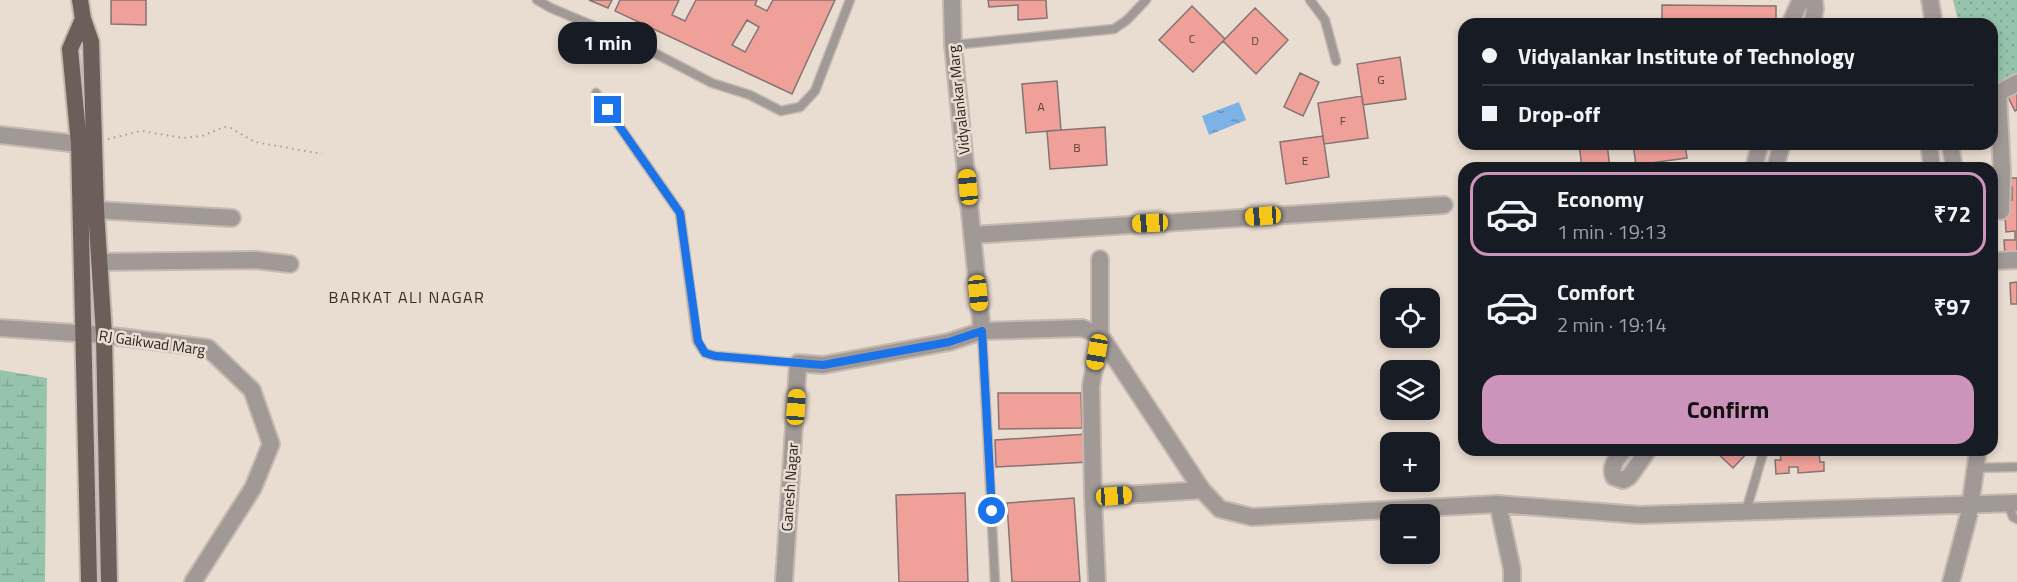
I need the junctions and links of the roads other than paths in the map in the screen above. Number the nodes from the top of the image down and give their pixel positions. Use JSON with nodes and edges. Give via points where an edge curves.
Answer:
{"nodes":[{"id":1,"x":80,"y":0,"type":"edge"},
{"id":2,"x":537,"y":0,"type":"edge"},
{"id":3,"x":850,"y":0,"type":"edge"},
{"id":4,"x":952,"y":0,"type":"edge"},
{"id":5,"x":1146,"y":0,"type":"edge"},
{"id":6,"x":1310,"y":0,"type":"edge"},
{"id":7,"x":1804,"y":0,"type":"edge"},
{"id":8,"x":1814,"y":0,"type":"edge"},
{"id":9,"x":1930,"y":0,"type":"edge"},
{"id":10,"x":1793,"y":18,"type":"edge"},
{"id":11,"x":1813,"y":18,"type":"edge"},
{"id":12,"x":1933,"y":18,"type":"edge"},
{"id":13,"x":953,"y":45,"type":"junction"},
{"id":14,"x":1336,"y":61,"type":"dead end"},
{"id":15,"x":2017,"y":83,"type":"edge"},
{"id":16,"x":596,"y":93,"type":"dead end"},
{"id":17,"x":0,"y":135,"type":"edge"},
{"id":18,"x":86,"y":143,"type":"junction"},
{"id":19,"x":2010,"y":169,"type":"edge"},
{"id":20,"x":1444,"y":204,"type":"dead end"},
{"id":21,"x":96,"y":210,"type":"junction"},
{"id":22,"x":2001,"y":211,"type":"dead end"},
{"id":23,"x":232,"y":218,"type":"dead end"},
{"id":24,"x":972,"y":235,"type":"junction"},
{"id":25,"x":1100,"y":259,"type":"dead end"},
{"id":26,"x":2017,"y":260,"type":"edge"},
{"id":27,"x":1998,"y":261,"type":"edge"},
{"id":28,"x":99,"y":262,"type":"junction"},
{"id":29,"x":290,"y":264,"type":"dead end"},
{"id":30,"x":0,"y":328,"type":"edge"},
{"id":31,"x":982,"y":331,"type":"junction"},
{"id":32,"x":83,"y":333,"type":"junction"},
{"id":33,"x":1100,"y":334,"type":"junction"},
{"id":34,"x":104,"y":335,"type":"junction"},
{"id":35,"x":798,"y":363,"type":"junction"},
{"id":36,"x":1619,"y":456,"type":"edge"},
{"id":37,"x":1644,"y":456,"type":"edge"},
{"id":38,"x":1762,"y":456,"type":"edge"},
{"id":39,"x":1970,"y":456,"type":"edge"},
{"id":40,"x":1977,"y":456,"type":"edge"},
{"id":41,"x":2017,"y":467,"type":"edge"},
{"id":42,"x":1976,"y":468,"type":"junction"},
{"id":43,"x":1202,"y":490,"type":"junction"},
{"id":44,"x":1092,"y":497,"type":"junction"},
{"id":45,"x":2012,"y":503,"type":"edge"},
{"id":46,"x":1498,"y":504,"type":"junction"},
{"id":47,"x":1971,"y":505,"type":"junction"},
{"id":48,"x":1746,"y":511,"type":"junction"},
{"id":49,"x":2017,"y":519,"type":"edge"},
{"id":50,"x":89,"y":582,"type":"edge"},
{"id":51,"x":109,"y":582,"type":"edge"},
{"id":52,"x":193,"y":582,"type":"edge"},
{"id":53,"x":784,"y":582,"type":"edge"},
{"id":54,"x":995,"y":582,"type":"edge"},
{"id":55,"x":1097,"y":582,"type":"edge"},
{"id":56,"x":1512,"y":582,"type":"edge"},
{"id":57,"x":1951,"y":582,"type":"edge"}],
"edges":[{"from":1,"to":18,"type":"main road","via":[[83,19],[70,49]]},
{"from":2,"to":3,"type":"lane","via":[[639,45],[712,83],[750,95],[781,111],[800,107],[815,91]]},
{"from":4,"to":13,"type":"street","name":"Vidyalankar Marg"},
{"from":5,"to":13,"type":"lane","via":[[1114,29]]},
{"from":6,"to":14,"type":"lane","via":[[1325,20]]},
{"from":7,"to":10,"type":"street"},
{"from":8,"to":11,"type":"street"},
{"from":9,"to":12,"type":"street"},
{"from":13,"to":24,"type":"street","name":"Vidyalankar Marg"},
{"from":15,"to":19,"type":"street","via":[[1998,93]]},
{"from":16,"to":35,"type":"lane","via":[[680,213],[698,341],[705,353]]},
{"from":17,"to":18,"type":"street"},
{"from":18,"to":21,"type":"main road"},
{"from":18,"to":32,"type":"main road"},
{"from":19,"to":22,"type":"street"},
{"from":20,"to":24,"type":"street"},
{"from":21,"to":23,"type":"street"},
{"from":21,"to":28,"type":"main road"},
{"from":24,"to":31,"type":"street","name":"Vidyalankar Marg"},
{"from":25,"to":33,"type":"street"},
{"from":26,"to":27,"type":"street"},
{"from":28,"to":29,"type":"street","via":[[255,260]]},
{"from":28,"to":34,"type":"main road"},
{"from":30,"to":32,"type":"street","name":"RJ Gaikwad Marg"},
{"from":31,"to":33,"type":"street","via":[[1082,327]]},
{"from":31,"to":35,"type":"street","via":[[949,342],[823,365]]},
{"from":31,"to":54,"type":"lane"},
{"from":32,"to":34,"type":"street","name":"RJ Gaikwad Marg"},
{"from":32,"to":50,"type":"main road"},
{"from":33,"to":43,"type":"street"},
{"from":33,"to":44,"type":"street","via":[[1091,386]]},
{"from":34,"to":51,"type":"main road"},
{"from":34,"to":52,"type":"street","name":"RJ Gaikwad Marg","via":[[208,348],[252,390],[271,444],[254,488]]},
{"from":35,"to":53,"type":"street","name":"Ganesh Nagar"},
{"from":36,"to":37,"type":"street","via":[[1612,470],[1614,477],[1623,480]]},
{"from":38,"to":48,"type":"lane"},
{"from":39,"to":42,"type":"street"},
{"from":40,"to":42,"type":"street"},
{"from":41,"to":42,"type":"lane"},
{"from":42,"to":47,"type":"street"},
{"from":43,"to":44,"type":"street"},
{"from":43,"to":46,"type":"street","via":[[1220,509],[1252,517]]},
{"from":44,"to":55,"type":"street"},
{"from":45,"to":47,"type":"street"},
{"from":45,"to":49,"type":"lane","via":[[2013,517]]},
{"from":46,"to":48,"type":"street","via":[[1640,515]]},
{"from":46,"to":56,"type":"street"},
{"from":47,"to":48,"type":"street"},
{"from":47,"to":57,"type":"street"}]}
